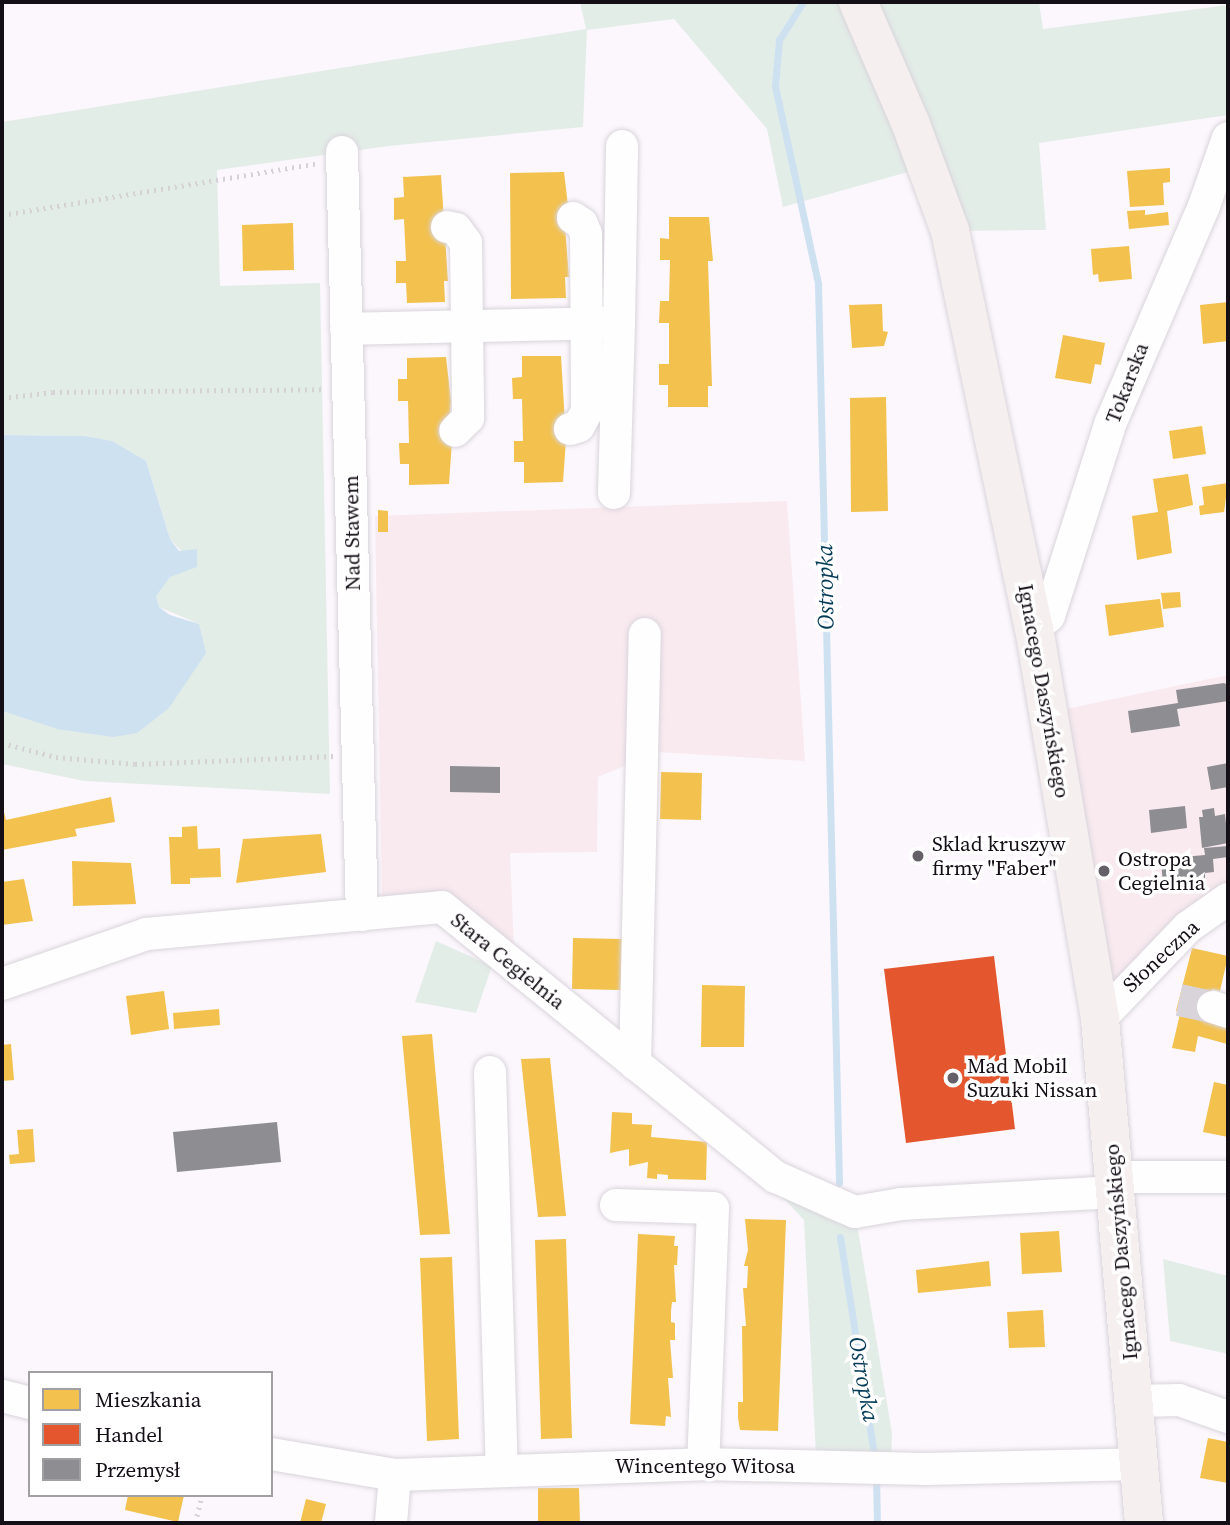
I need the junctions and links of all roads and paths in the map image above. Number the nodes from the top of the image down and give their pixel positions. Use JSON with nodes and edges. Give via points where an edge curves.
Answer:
{"nodes":[{"id":1,"x":858,"y":2,"type":"edge"},
{"id":2,"x":1228,"y":138,"type":"edge"},
{"id":3,"x":622,"y":146,"type":"dead end"},
{"id":4,"x":342,"y":155,"type":"joint"},
{"id":5,"x":2,"y":215,"type":"edge"},
{"id":6,"x":573,"y":218,"type":"dead end"},
{"id":7,"x":447,"y":227,"type":"dead end"},
{"id":8,"x":619,"y":323,"type":"junction"},
{"id":9,"x":588,"y":324,"type":"junction"},
{"id":10,"x":466,"y":326,"type":"junction"},
{"id":11,"x":346,"y":329,"type":"junction"},
{"id":12,"x":348,"y":389,"type":"junction"},
{"id":13,"x":2,"y":398,"type":"edge"},
{"id":14,"x":570,"y":429,"type":"dead end"},
{"id":15,"x":455,"y":431,"type":"dead end"},
{"id":16,"x":614,"y":493,"type":"dead end"},
{"id":17,"x":1034,"y":628,"type":"junction"},
{"id":18,"x":645,"y":634,"type":"dead end"},
{"id":19,"x":2,"y":743,"type":"edge"},
{"id":20,"x":358,"y":756,"type":"junction"},
{"id":21,"x":1228,"y":899,"type":"edge"},
{"id":22,"x":362,"y":915,"type":"junction"},
{"id":23,"x":2,"y":984,"type":"edge"},
{"id":24,"x":1100,"y":1019,"type":"junction"},
{"id":25,"x":635,"y":1064,"type":"junction"},
{"id":26,"x":490,"y":1072,"type":"dead end"},
{"id":27,"x":1228,"y":1177,"type":"edge"},
{"id":28,"x":1114,"y":1184,"type":"junction"},
{"id":29,"x":616,"y":1205,"type":"dead end"},
{"id":30,"x":2,"y":1396,"type":"edge"},
{"id":31,"x":1135,"y":1401,"type":"junction"},
{"id":32,"x":28,"y":1402,"type":"edge"},
{"id":33,"x":1228,"y":1417,"type":"edge"},
{"id":34,"x":273,"y":1454,"type":"edge"},
{"id":35,"x":703,"y":1464,"type":"junction"},
{"id":36,"x":1140,"y":1464,"type":"junction"},
{"id":37,"x":502,"y":1470,"type":"junction"},
{"id":38,"x":396,"y":1475,"type":"junction"},
{"id":39,"x":202,"y":1497,"type":"edge"},
{"id":40,"x":195,"y":1523,"type":"edge"},
{"id":41,"x":391,"y":1523,"type":"edge"},
{"id":42,"x":1144,"y":1523,"type":"edge"}],
"edges":[{"from":1,"to":17,"type":"main road","name":"Ignacego Daszyńskiego","via":[[910,122],[950,232]]},
{"from":2,"to":17,"type":"street","name":"Tokarska","via":[[1204,206],[1111,422],[1049,616]]},
{"from":3,"to":8,"type":"street"},
{"from":4,"to":5,"type":"path"},
{"from":4,"to":11,"type":"street","name":"Nad Stawem"},
{"from":6,"to":9,"type":"street","via":[[586,234]]},
{"from":7,"to":10,"type":"street","via":[[456,229],[466,243]]},
{"from":8,"to":9,"type":"street"},
{"from":8,"to":16,"type":"street"},
{"from":9,"to":10,"type":"street"},
{"from":9,"to":14,"type":"street","via":[[587,411],[579,426]]},
{"from":10,"to":11,"type":"street"},
{"from":10,"to":15,"type":"street","via":[[468,418]]},
{"from":11,"to":12,"type":"street","name":"Nad Stawem"},
{"from":12,"to":13,"type":"path","via":[[53,392]]},
{"from":12,"to":20,"type":"street","name":"Nad Stawem"},
{"from":17,"to":24,"type":"main road","name":"Ignacego Daszyńskiego"},
{"from":18,"to":25,"type":"street"},
{"from":19,"to":20,"type":"path","via":[[56,757],[135,764]]},
{"from":20,"to":22,"type":"street","name":"Nad Stawem"},
{"from":21,"to":24,"type":"street","name":"Słoneczna","via":[[1188,927]]},
{"from":22,"to":23,"type":"street","name":"Stara Cegielnia","via":[[146,934]]},
{"from":22,"to":25,"type":"street","name":"Stara Cegielnia","via":[[442,907]]},
{"from":24,"to":28,"type":"main road","name":"Ignacego Daszyńskiego"},
{"from":25,"to":28,"type":"street","name":"Stara Cegielnia","via":[[776,1177],[849,1206]]},
{"from":26,"to":37,"type":"street"},
{"from":27,"to":28,"type":"street","name":"Stara Cegielnia"},
{"from":28,"to":31,"type":"main road","name":"Ignacego Daszyńskiego"},
{"from":29,"to":35,"type":"street","via":[[713,1208]]},
{"from":30,"to":32,"type":"street"},
{"from":31,"to":33,"type":"street","via":[[1179,1400]]},
{"from":31,"to":36,"type":"main road","name":"Ignacego Daszyńskiego"},
{"from":34,"to":38,"type":"street","name":"Wincentego Witosa"},
{"from":35,"to":36,"type":"street","name":"Wincentego Witosa","via":[[882,1469]]},
{"from":35,"to":37,"type":"street","name":"Wincentego Witosa"},
{"from":36,"to":42,"type":"main road","name":"Ignacego Daszyńskiego"},
{"from":37,"to":38,"type":"street","name":"Wincentego Witosa"},
{"from":38,"to":41,"type":"street"},
{"from":39,"to":40,"type":"path"}]}
